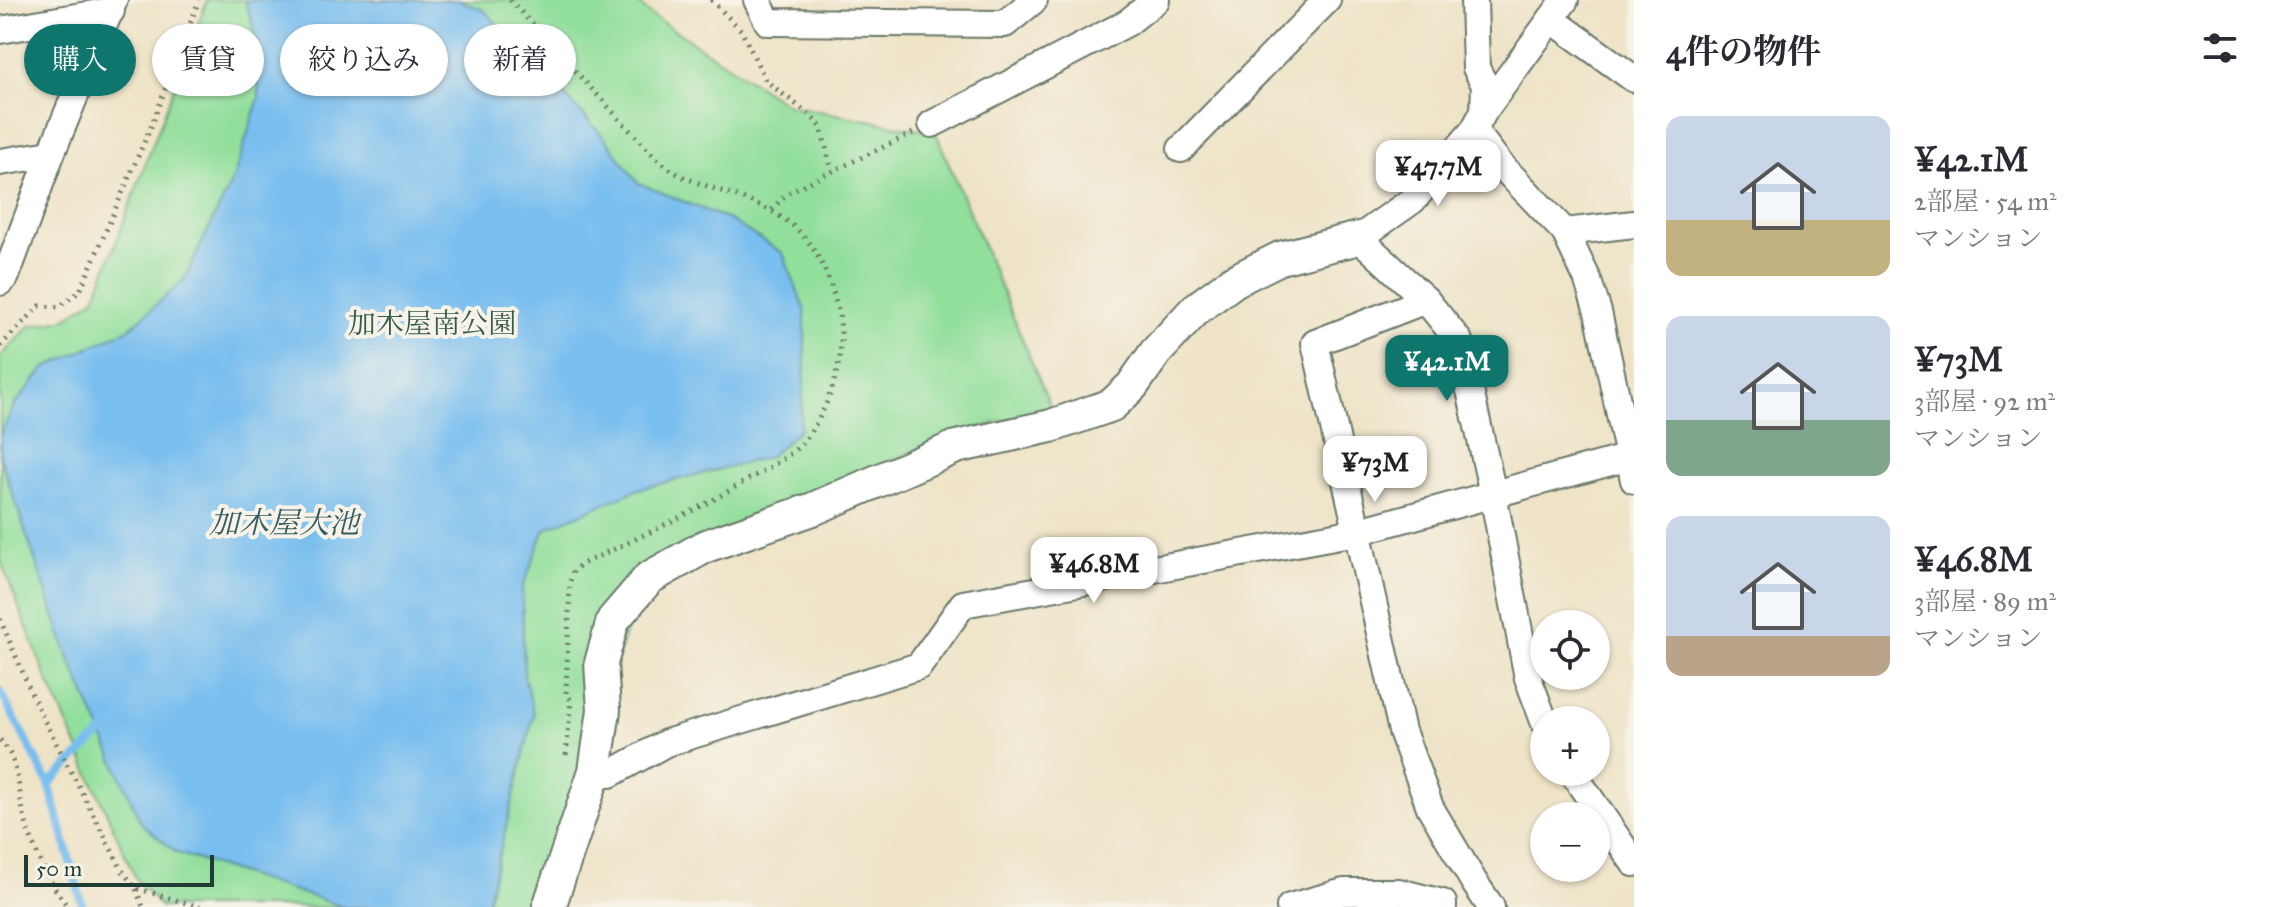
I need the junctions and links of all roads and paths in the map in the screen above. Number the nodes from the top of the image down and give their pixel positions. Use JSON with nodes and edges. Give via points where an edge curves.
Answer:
{"nodes":[{"id":1,"x":199,"y":0,"type":"edge"},
{"id":2,"x":510,"y":0,"type":"edge"},
{"id":3,"x":711,"y":0,"type":"edge"},
{"id":4,"x":757,"y":0,"type":"edge"},
{"id":5,"x":1034,"y":0,"type":"edge"},
{"id":6,"x":1156,"y":0,"type":"edge"},
{"id":7,"x":1327,"y":0,"type":"edge"},
{"id":8,"x":1474,"y":0,"type":"edge"},
{"id":9,"x":112,"y":6,"type":"edge"},
{"id":10,"x":1558,"y":10,"type":"edge"},
{"id":11,"x":0,"y":30,"type":"edge"},
{"id":12,"x":1634,"y":79,"type":"edge"},
{"id":13,"x":1479,"y":120,"type":"junction"},
{"id":14,"x":932,"y":124,"type":"joint"},
{"id":15,"x":1181,"y":149,"type":"dead end"},
{"id":16,"x":51,"y":154,"type":"junction"},
{"id":17,"x":0,"y":162,"type":"edge"},
{"id":18,"x":832,"y":171,"type":"junction"},
{"id":19,"x":772,"y":210,"type":"junction"},
{"id":20,"x":1634,"y":224,"type":"edge"},
{"id":21,"x":1565,"y":232,"type":"junction"},
{"id":22,"x":1359,"y":238,"type":"junction"},
{"id":23,"x":0,"y":282,"type":"edge"},
{"id":24,"x":1426,"y":300,"type":"junction"},
{"id":25,"x":0,"y":346,"type":"edge"},
{"id":26,"x":1632,"y":469,"type":"edge"},
{"id":27,"x":1493,"y":494,"type":"junction"},
{"id":28,"x":1356,"y":532,"type":"junction"},
{"id":29,"x":0,"y":619,"type":"edge"},
{"id":30,"x":1538,"y":706,"type":"edge"},
{"id":31,"x":0,"y":740,"type":"edge"},
{"id":32,"x":581,"y":769,"type":"junction"},
{"id":33,"x":1582,"y":786,"type":"edge"},
{"id":34,"x":1634,"y":863,"type":"edge"},
{"id":35,"x":135,"y":888,"type":"junction"},
{"id":36,"x":1472,"y":895,"type":"edge"},
{"id":37,"x":68,"y":907,"type":"edge"},
{"id":38,"x":143,"y":907,"type":"edge"},
{"id":39,"x":200,"y":907,"type":"edge"},
{"id":40,"x":549,"y":907,"type":"edge"},
{"id":41,"x":1290,"y":907,"type":"edge"},
{"id":42,"x":1443,"y":907,"type":"edge"},
{"id":43,"x":1491,"y":907,"type":"edge"}],
"edges":[{"from":1,"to":25,"type":"path","via":[[80,291],[59,307],[40,306]]},
{"from":2,"to":19,"type":"path","via":[[665,165],[683,177]]},
{"from":3,"to":18,"type":"path","via":[[741,30],[766,81],[821,127]]},
{"from":4,"to":5,"type":"street","via":[[768,22],[1005,24]]},
{"from":6,"to":14,"type":"street","via":[[1127,23]]},
{"from":7,"to":15,"type":"street"},
{"from":8,"to":13,"type":"street","via":[[1476,68],[1485,85]]},
{"from":9,"to":11,"type":"street"},
{"from":9,"to":16,"type":"street"},
{"from":10,"to":12,"type":"street"},
{"from":10,"to":13,"type":"street"},
{"from":13,"to":21,"type":"street","via":[[1499,163]]},
{"from":13,"to":22,"type":"street","via":[[1413,200]]},
{"from":14,"to":18,"type":"path"},
{"from":16,"to":17,"type":"street"},
{"from":16,"to":23,"type":"street"},
{"from":18,"to":19,"type":"path","via":[[787,193]]},
{"from":19,"to":32,"type":"path","via":[[816,253],[835,296],[842,331],[830,396],[804,441],[771,466],[573,571],[566,693]]},
{"from":20,"to":21,"type":"street"},
{"from":21,"to":26,"type":"street","via":[[1598,312]]},
{"from":22,"to":24,"type":"street"},
{"from":22,"to":32,"type":"street","via":[[1280,258],[1234,281],[1196,309],[1112,405],[1051,426],[956,447],[813,509],[706,546],[649,578],[613,620],[601,663],[604,710]]},
{"from":24,"to":27,"type":"street","via":[[1459,341]]},
{"from":24,"to":28,"type":"street","via":[[1315,343]]},
{"from":26,"to":27,"type":"street"},
{"from":27,"to":28,"type":"street"},
{"from":27,"to":30,"type":"street","via":[[1528,678]]},
{"from":28,"to":32,"type":"street","via":[[963,604],[919,666],[666,743],[610,774]]},
{"from":28,"to":36,"type":"street","via":[[1402,731],[1430,807]]},
{"from":29,"to":35,"type":"path","via":[[37,706]]},
{"from":31,"to":37,"type":"path","via":[[15,766],[25,821],[53,887]]},
{"from":32,"to":40,"type":"street"},
{"from":33,"to":34,"type":"street"},
{"from":35,"to":38,"type":"path"},
{"from":35,"to":39,"type":"path"},
{"from":36,"to":43,"type":"street"},
{"from":41,"to":42,"type":"street","via":[[1344,892],[1399,892]]}]}
